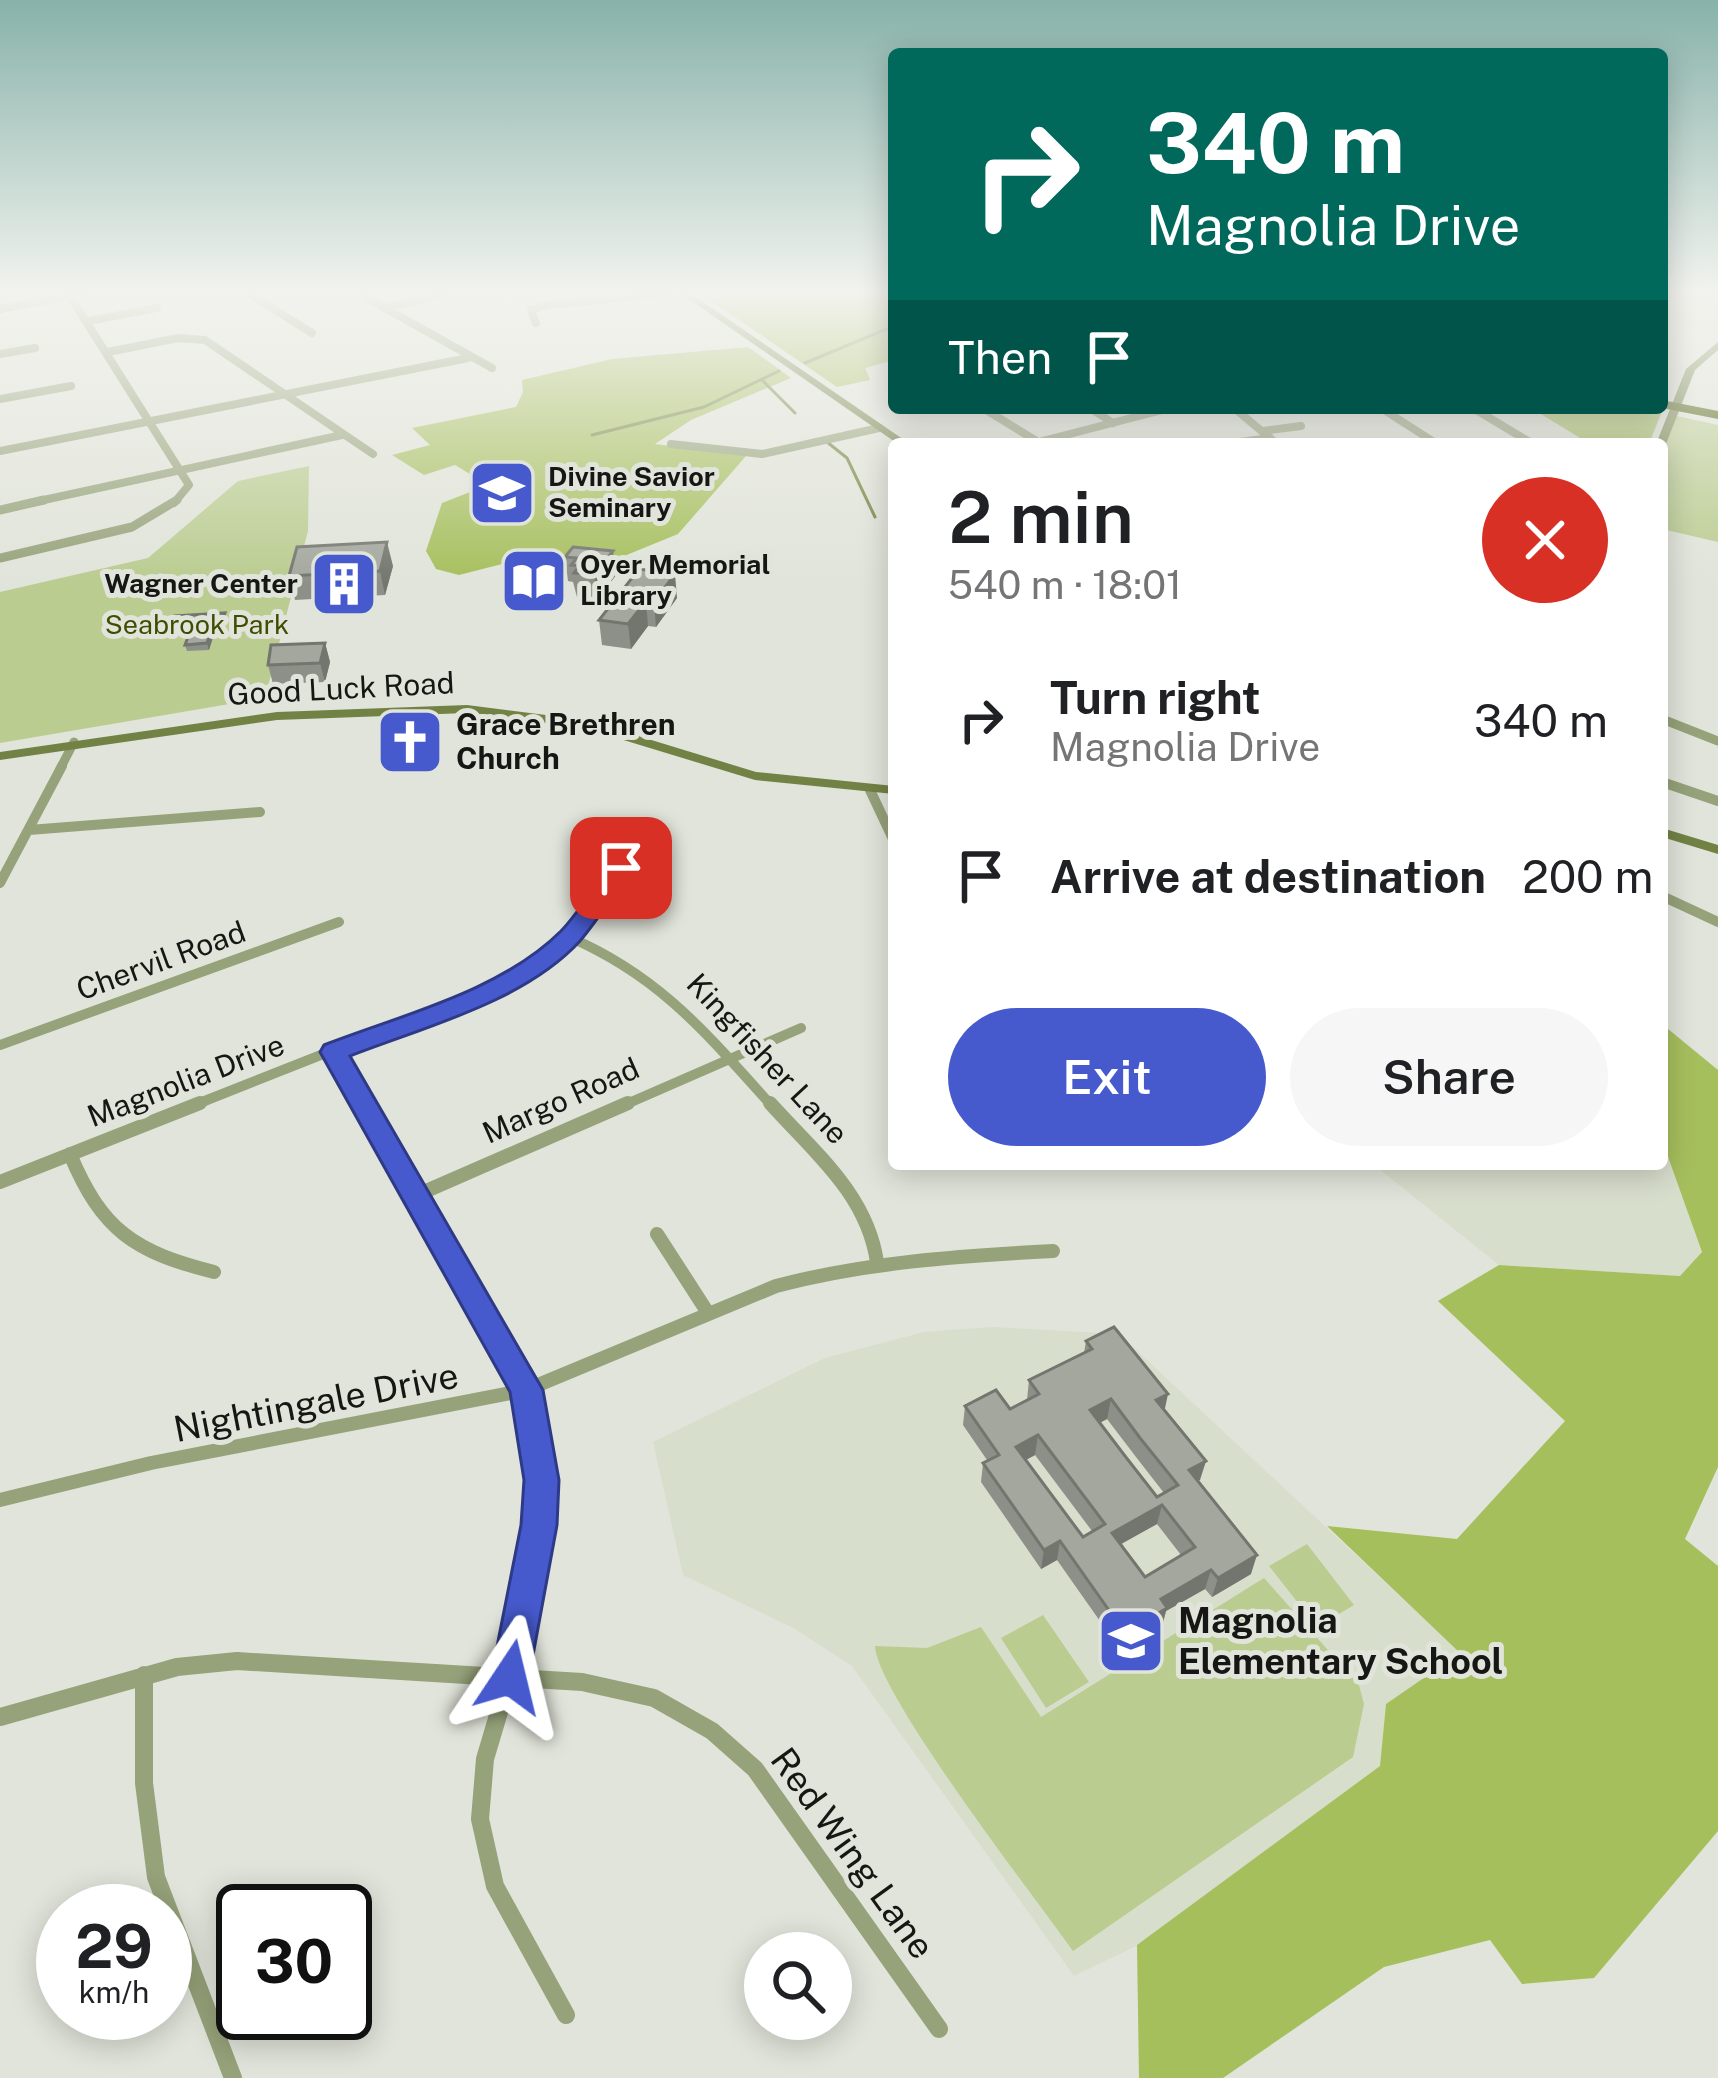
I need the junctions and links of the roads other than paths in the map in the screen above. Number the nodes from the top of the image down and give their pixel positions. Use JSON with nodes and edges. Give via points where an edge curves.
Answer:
{"nodes":[{"id":1,"x":51,"y":390,"type":"edge"},
{"id":2,"x":133,"y":390,"type":"edge"},
{"id":3,"x":279,"y":390,"type":"edge"},
{"id":4,"x":305,"y":390,"type":"edge"},
{"id":5,"x":824,"y":390,"type":"edge"},
{"id":6,"x":1683,"y":390,"type":"edge"},
{"id":7,"x":1668,"y":392,"type":"edge"},
{"id":8,"x":285,"y":394,"type":"junction"},
{"id":9,"x":0,"y":400,"type":"edge"},
{"id":10,"x":1707,"y":403,"type":"edge"},
{"id":11,"x":1668,"y":404,"type":"edge"},
{"id":12,"x":992,"y":414,"type":"edge"},
{"id":13,"x":1099,"y":414,"type":"edge"},
{"id":14,"x":1147,"y":414,"type":"edge"},
{"id":15,"x":1241,"y":414,"type":"edge"},
{"id":16,"x":1390,"y":414,"type":"edge"},
{"id":17,"x":1483,"y":414,"type":"edge"},
{"id":18,"x":1718,"y":415,"type":"edge"},
{"id":19,"x":152,"y":420,"type":"junction"},
{"id":20,"x":1113,"y":423,"type":"junction"},
{"id":21,"x":1301,"y":426,"type":"dead end"},
{"id":22,"x":879,"y":428,"type":"junction"},
{"id":23,"x":342,"y":434,"type":"junction"},
{"id":24,"x":895,"y":438,"type":"edge"},
{"id":25,"x":1027,"y":438,"type":"edge"},
{"id":26,"x":1054,"y":438,"type":"edge"},
{"id":27,"x":1270,"y":438,"type":"edge"},
{"id":28,"x":1428,"y":438,"type":"edge"},
{"id":29,"x":1523,"y":438,"type":"edge"},
{"id":30,"x":1663,"y":438,"type":"edge"},
{"id":31,"x":671,"y":444,"type":"dead end"},
{"id":32,"x":0,"y":451,"type":"edge"},
{"id":33,"x":373,"y":454,"type":"dead end"},
{"id":34,"x":182,"y":470,"type":"junction"},
{"id":35,"x":0,"y":510,"type":"edge"},
{"id":36,"x":0,"y":558,"type":"edge"},
{"id":37,"x":1668,"y":721,"type":"edge"},
{"id":38,"x":1718,"y":741,"type":"edge"},
{"id":39,"x":74,"y":742,"type":"junction"},
{"id":40,"x":0,"y":756,"type":"edge"},
{"id":41,"x":1668,"y":784,"type":"edge"},
{"id":42,"x":870,"y":790,"type":"junction"},
{"id":43,"x":888,"y":790,"type":"edge"},
{"id":44,"x":1718,"y":801,"type":"edge"},
{"id":45,"x":260,"y":812,"type":"dead end"},
{"id":46,"x":888,"y":828,"type":"edge"},
{"id":47,"x":29,"y":830,"type":"junction"},
{"id":48,"x":1668,"y":838,"type":"edge"},
{"id":49,"x":1718,"y":855,"type":"edge"},
{"id":50,"x":621,"y":868,"type":"dead end"},
{"id":51,"x":0,"y":883,"type":"edge"},
{"id":52,"x":1668,"y":899,"type":"edge"},
{"id":53,"x":339,"y":922,"type":"dead end"},
{"id":54,"x":1718,"y":922,"type":"edge"},
{"id":55,"x":569,"y":937,"type":"junction"},
{"id":56,"x":801,"y":1028,"type":"dead end"},
{"id":57,"x":0,"y":1045,"type":"edge"},
{"id":58,"x":334,"y":1052,"type":"junction"},
{"id":59,"x":728,"y":1057,"type":"junction"},
{"id":60,"x":70,"y":1154,"type":"junction"},
{"id":61,"x":0,"y":1182,"type":"edge"},
{"id":62,"x":417,"y":1195,"type":"junction"},
{"id":63,"x":657,"y":1234,"type":"dead end"},
{"id":64,"x":1053,"y":1251,"type":"dead end"},
{"id":65,"x":877,"y":1262,"type":"junction"},
{"id":66,"x":214,"y":1272,"type":"dead end"},
{"id":67,"x":708,"y":1313,"type":"junction"},
{"id":68,"x":526,"y":1390,"type":"junction"},
{"id":69,"x":0,"y":1500,"type":"edge"},
{"id":70,"x":144,"y":1676,"type":"junction"},
{"id":71,"x":510,"y":1677,"type":"junction"},
{"id":72,"x":0,"y":1717,"type":"edge"},
{"id":73,"x":566,"y":2015,"type":"dead end"},
{"id":74,"x":939,"y":2029,"type":"dead end"},
{"id":75,"x":233,"y":2078,"type":"edge"}],
"edges":[{"from":1,"to":9,"type":"street"},
{"from":2,"to":19,"type":"street"},
{"from":3,"to":8,"type":"street"},
{"from":4,"to":8,"type":"street"},
{"from":5,"to":22,"type":"main road"},
{"from":6,"to":30,"type":"main road"},
{"from":7,"to":10,"type":"highway"},
{"from":8,"to":19,"type":"street"},
{"from":8,"to":23,"type":"street"},
{"from":10,"to":11,"type":"highway"},
{"from":10,"to":18,"type":"highway"},
{"from":12,"to":25,"type":"street"},
{"from":13,"to":20,"type":"street"},
{"from":14,"to":20,"type":"street"},
{"from":15,"to":27,"type":"street"},
{"from":16,"to":28,"type":"street"},
{"from":17,"to":29,"type":"street"},
{"from":19,"to":32,"type":"street"},
{"from":19,"to":34,"type":"street"},
{"from":20,"to":26,"type":"street"},
{"from":21,"to":27,"type":"street"},
{"from":22,"to":24,"type":"main road"},
{"from":22,"to":31,"type":"street","via":[[763,454]]},
{"from":23,"to":33,"type":"street"},
{"from":23,"to":34,"type":"street"},
{"from":34,"to":35,"type":"street"},
{"from":34,"to":36,"type":"street","via":[[185,493],[142,523]]},
{"from":37,"to":38,"type":"street"},
{"from":39,"to":40,"type":"main road","name":"Good Luck Road"},
{"from":39,"to":42,"type":"main road","name":"Good Luck Road","via":[[277,716],[491,710],[597,726],[755,776]]},
{"from":39,"to":47,"type":"street"},
{"from":41,"to":44,"type":"street"},
{"from":42,"to":43,"type":"main road","name":"Good Luck Road"},
{"from":42,"to":46,"type":"street"},
{"from":45,"to":47,"type":"street"},
{"from":47,"to":51,"type":"street"},
{"from":48,"to":49,"type":"main road"},
{"from":50,"to":55,"type":"street","name":"Magnolia Drive"},
{"from":52,"to":54,"type":"street"},
{"from":53,"to":57,"type":"street","name":"Chervil Road"},
{"from":55,"to":58,"type":"street","name":"Magnolia Drive","via":[[472,998]]},
{"from":55,"to":59,"type":"street","name":"Kingfisher Lane","via":[[663,988]]},
{"from":56,"to":59,"type":"street","name":"Margo Road"},
{"from":58,"to":60,"type":"street","name":"Magnolia Drive"},
{"from":58,"to":62,"type":"street"},
{"from":59,"to":62,"type":"street","name":"Margo Road"},
{"from":59,"to":65,"type":"street","name":"Kingfisher Lane","via":[[857,1199]]},
{"from":60,"to":61,"type":"street","name":"Magnolia Drive"},
{"from":60,"to":66,"type":"street","via":[[86,1198],[114,1231],[154,1256]]},
{"from":62,"to":68,"type":"street"},
{"from":63,"to":67,"type":"street"},
{"from":64,"to":65,"type":"street","name":"Nightingale Drive"},
{"from":65,"to":67,"type":"street","name":"Nightingale Drive","via":[[776,1286]]},
{"from":67,"to":68,"type":"street","name":"Nightingale Drive"},
{"from":68,"to":69,"type":"street","name":"Nightingale Drive"},
{"from":68,"to":71,"type":"street","via":[[542,1480]]},
{"from":70,"to":71,"type":"street","name":"Red Wing Lane","via":[[236,1660]]},
{"from":70,"to":72,"type":"street","name":"Red Wing Lane"},
{"from":70,"to":75,"type":"street","via":[[144,1784],[156,1877]]},
{"from":71,"to":73,"type":"street","via":[[484,1747],[482,1843]]},
{"from":71,"to":74,"type":"street","name":"Red Wing Lane","via":[[654,1698],[730,1744],[791,1815]]}]}
